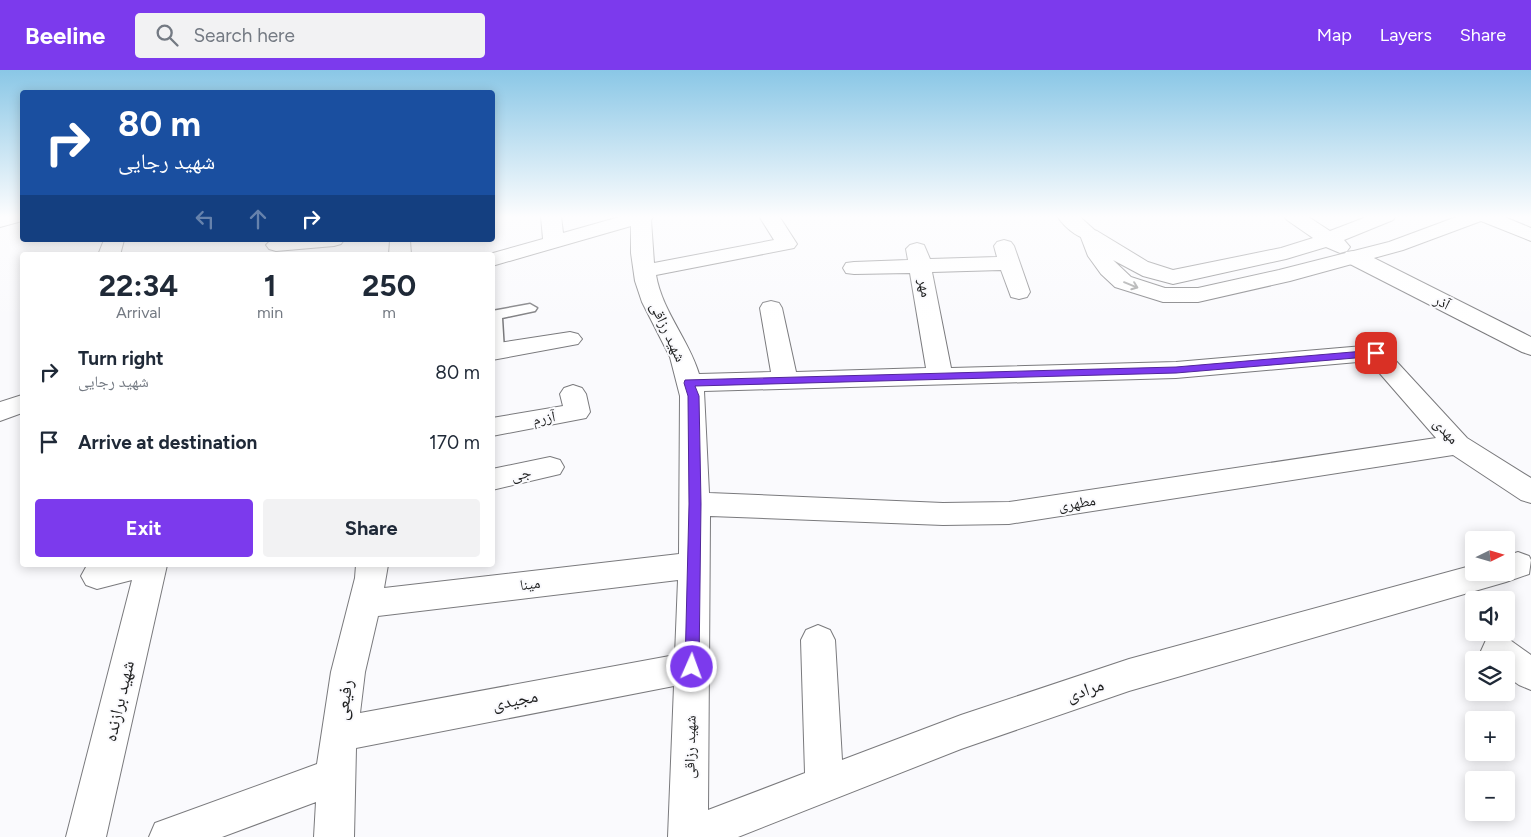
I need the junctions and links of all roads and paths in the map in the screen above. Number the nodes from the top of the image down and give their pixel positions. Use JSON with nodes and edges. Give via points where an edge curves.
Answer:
{"nodes":[{"id":1,"x":520,"y":252,"type":"edge"},
{"id":2,"x":644,"y":252,"type":"edge"},
{"id":3,"x":747,"y":252,"type":"edge"},
{"id":4,"x":1097,"y":252,"type":"edge"},
{"id":5,"x":1115,"y":252,"type":"edge"},
{"id":6,"x":1292,"y":252,"type":"edge"},
{"id":7,"x":1347,"y":252,"type":"edge"},
{"id":8,"x":1374,"y":252,"type":"edge"},
{"id":9,"x":1354,"y":257,"type":"junction"},
{"id":10,"x":919,"y":258,"type":"junction"},
{"id":11,"x":495,"y":259,"type":"edge"},
{"id":12,"x":854,"y":268,"type":"dead end"},
{"id":13,"x":645,"y":271,"type":"junction"},
{"id":14,"x":1018,"y":292,"type":"dead end"},
{"id":15,"x":530,"y":308,"type":"dead end"},
{"id":16,"x":771,"y":308,"type":"dead end"},
{"id":17,"x":570,"y":339,"type":"dead end"},
{"id":18,"x":1531,"y":348,"type":"edge"},
{"id":19,"x":495,"y":352,"type":"edge"},
{"id":20,"x":940,"y":376,"type":"junction"},
{"id":21,"x":785,"y":380,"type":"junction"},
{"id":22,"x":689,"y":383,"type":"junction"},
{"id":23,"x":573,"y":394,"type":"dead end"},
{"id":24,"x":20,"y":405,"type":"edge"},
{"id":25,"x":0,"y":412,"type":"edge"},
{"id":26,"x":495,"y":426,"type":"edge"},
{"id":27,"x":1457,"y":444,"type":"junction"},
{"id":28,"x":550,"y":467,"type":"dead end"},
{"id":29,"x":495,"y":479,"type":"edge"},
{"id":30,"x":1531,"y":492,"type":"edge"},
{"id":31,"x":695,"y":504,"type":"junction"},
{"id":32,"x":694,"y":565,"type":"junction"},
{"id":33,"x":131,"y":567,"type":"edge"},
{"id":34,"x":151,"y":567,"type":"edge"},
{"id":35,"x":372,"y":567,"type":"edge"},
{"id":36,"x":96,"y":576,"type":"dead end"},
{"id":37,"x":1465,"y":581,"type":"edge"},
{"id":38,"x":365,"y":604,"type":"junction"},
{"id":39,"x":818,"y":640,"type":"dead end"},
{"id":40,"x":1515,"y":663,"type":"edge"},
{"id":41,"x":692,"y":667,"type":"junction"},
{"id":42,"x":1531,"y":674,"type":"edge"},
{"id":43,"x":339,"y":734,"type":"junction"},
{"id":44,"x":336,"y":776,"type":"junction"},
{"id":45,"x":824,"y":785,"type":"junction"},
{"id":46,"x":86,"y":837,"type":"edge"},
{"id":47,"x":169,"y":837,"type":"edge"},
{"id":48,"x":334,"y":837,"type":"edge"},
{"id":49,"x":688,"y":837,"type":"edge"}],
"edges":[{"from":1,"to":11,"type":"street"},
{"from":2,"to":13,"type":"street","name":"شهید رزاقی"},
{"from":3,"to":13,"type":"street"},
{"from":4,"to":9,"type":"street","one_way":true,"via":[[1123,282],[1163,295],[1198,295]]},
{"from":5,"to":6,"type":"street","via":[[1144,270],[1173,277]]},
{"from":7,"to":9,"type":"street","name":"آذر"},
{"from":8,"to":9,"type":"street"},
{"from":9,"to":18,"type":"street","name":"آذر"},
{"from":10,"to":12,"type":"street","name":"مهر"},
{"from":10,"to":14,"type":"street","via":[[1006,255]]},
{"from":10,"to":20,"type":"street","name":"مهر"},
{"from":13,"to":22,"type":"street","name":"شهید رزاقی","via":[[653,302],[682,357]]},
{"from":15,"to":19,"type":"lane","via":[[495,315]]},
{"from":16,"to":21,"type":"street"},
{"from":17,"to":19,"type":"street"},
{"from":20,"to":21,"type":"street"},
{"from":20,"to":27,"type":"street","name":"مهدی","via":[[1176,370],[1376,353]]},
{"from":21,"to":22,"type":"street"},
{"from":22,"to":31,"type":"street","name":"شهید رزاقی","via":[[693,396]]},
{"from":23,"to":26,"type":"street","name":"آزرم","via":[[578,412]]},
{"from":24,"to":25,"type":"street"},
{"from":27,"to":30,"type":"street","name":"مهدی"},
{"from":27,"to":31,"type":"street","name":"مطهری","via":[[1009,513],[943,514]]},
{"from":28,"to":29,"type":"street","name":"جی"},
{"from":31,"to":32,"type":"street","name":"شهید رزاقی"},
{"from":32,"to":38,"type":"street","name":"مینا"},
{"from":32,"to":41,"type":"street","name":"شهید رزاقی"},
{"from":33,"to":36,"type":"street"},
{"from":34,"to":46,"type":"street","name":"شهید برازنده"},
{"from":35,"to":38,"type":"street","name":"رفیعی"},
{"from":37,"to":45,"type":"street","name":"مرادی","via":[[1129,675],[961,732]]},
{"from":38,"to":43,"type":"street","name":"رفیعی","via":[[348,672]]},
{"from":39,"to":45,"type":"street"},
{"from":40,"to":42,"type":"street"},
{"from":41,"to":43,"type":"street","name":"مجیدی"},
{"from":41,"to":49,"type":"street","name":"شهید رزاقی"},
{"from":43,"to":44,"type":"street","name":"رفیعی"},
{"from":44,"to":47,"type":"street"},
{"from":44,"to":48,"type":"street","name":"رفیعی"},
{"from":45,"to":49,"type":"street","name":"مرادی"}]}
